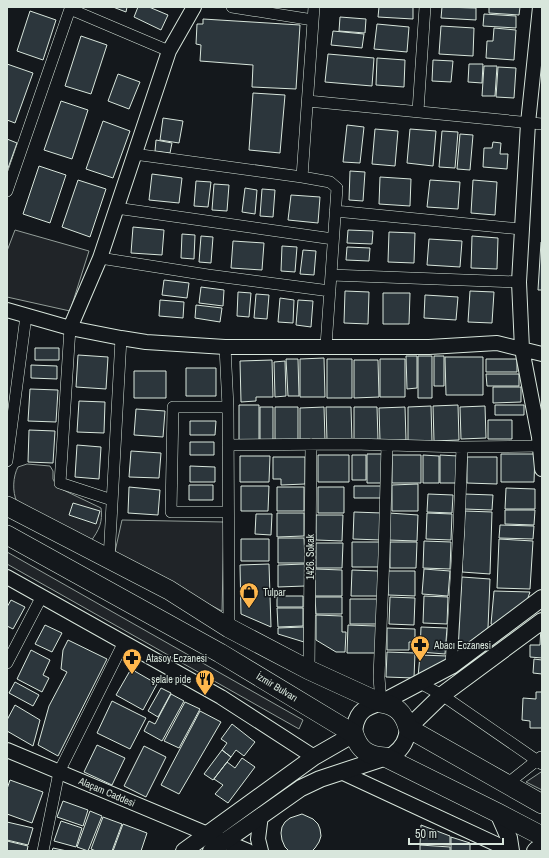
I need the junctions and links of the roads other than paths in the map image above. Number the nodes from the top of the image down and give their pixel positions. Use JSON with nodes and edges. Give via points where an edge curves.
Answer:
{"nodes":[{"id":1,"x":194,"y":7,"type":"edge"},
{"id":2,"x":232,"y":7,"type":"edge"},
{"id":3,"x":314,"y":7,"type":"edge"},
{"id":4,"x":425,"y":7,"type":"edge"},
{"id":5,"x":540,"y":7,"type":"edge"},
{"id":6,"x":68,"y":8,"type":"edge"},
{"id":7,"x":314,"y":20,"type":"junction"},
{"id":8,"x":169,"y":51,"type":"junction"},
{"id":9,"x":308,"y":101,"type":"junction"},
{"id":10,"x":418,"y":111,"type":"junction"},
{"id":11,"x":528,"y":123,"type":"junction"},
{"id":12,"x":542,"y":124,"type":"edge"},
{"id":13,"x":134,"y":154,"type":"junction"},
{"id":14,"x":302,"y":178,"type":"junction"},
{"id":15,"x":7,"y":191,"type":"edge"},
{"id":16,"x":116,"y":208,"type":"junction"},
{"id":17,"x":335,"y":212,"type":"junction"},
{"id":18,"x":521,"y":228,"type":"junction"},
{"id":19,"x":333,"y":239,"type":"junction"},
{"id":20,"x":100,"y":258,"type":"junction"},
{"id":21,"x":331,"y":275,"type":"junction"},
{"id":22,"x":518,"y":282,"type":"junction"},
{"id":23,"x":330,"y":291,"type":"junction"},
{"id":24,"x":7,"y":310,"type":"edge"},
{"id":25,"x":26,"y":316,"type":"junction"},
{"id":26,"x":70,"y":328,"type":"junction"},
{"id":27,"x":121,"y":338,"type":"junction"},
{"id":28,"x":326,"y":346,"type":"junction"},
{"id":29,"x":225,"y":347,"type":"junction"},
{"id":30,"x":522,"y":349,"type":"junction"},
{"id":31,"x":542,"y":354,"type":"edge"},
{"id":32,"x":228,"y":407,"type":"junction"},
{"id":33,"x":310,"y":444,"type":"junction"},
{"id":34,"x":228,"y":445,"type":"junction"},
{"id":35,"x":387,"y":445,"type":"junction"},
{"id":36,"x":540,"y":446,"type":"junction"},
{"id":37,"x":462,"y":447,"type":"junction"},
{"id":38,"x":7,"y":461,"type":"edge"},
{"id":39,"x":542,"y":467,"type":"edge"},
{"id":40,"x":112,"y":500,"type":"junction"},
{"id":41,"x":7,"y":506,"type":"edge"},
{"id":42,"x":228,"y":512,"type":"junction"},
{"id":43,"x":7,"y":535,"type":"edge"},
{"id":44,"x":109,"y":559,"type":"junction"},
{"id":45,"x":7,"y":577,"type":"edge"},
{"id":46,"x":542,"y":595,"type":"edge"},
{"id":47,"x":42,"y":596,"type":"junction"},
{"id":48,"x":542,"y":598,"type":"edge"},
{"id":49,"x":542,"y":621,"type":"edge"},
{"id":50,"x":229,"y":628,"type":"junction"},
{"id":51,"x":124,"y":642,"type":"junction"},
{"id":52,"x":7,"y":663,"type":"edge"},
{"id":53,"x":451,"y":666,"type":"junction"},
{"id":54,"x":309,"y":670,"type":"junction"},
{"id":55,"x":420,"y":683,"type":"junction"},
{"id":56,"x":442,"y":695,"type":"junction"},
{"id":57,"x":381,"y":703,"type":"junction"},
{"id":58,"x":408,"y":728,"type":"junction"},
{"id":59,"x":354,"y":734,"type":"junction"},
{"id":60,"x":7,"y":750,"type":"edge"},
{"id":61,"x":314,"y":757,"type":"junction"},
{"id":62,"x":385,"y":757,"type":"junction"},
{"id":63,"x":540,"y":760,"type":"edge"},
{"id":64,"x":59,"y":772,"type":"junction"},
{"id":65,"x":340,"y":772,"type":"junction"},
{"id":66,"x":507,"y":784,"type":"junction"},
{"id":67,"x":542,"y":804,"type":"edge"},
{"id":68,"x":498,"y":813,"type":"junction"},
{"id":69,"x":261,"y":815,"type":"junction"},
{"id":70,"x":208,"y":834,"type":"junction"},
{"id":71,"x":542,"y":836,"type":"edge"},
{"id":72,"x":224,"y":841,"type":"junction"},
{"id":73,"x":542,"y":849,"type":"edge"},
{"id":74,"x":43,"y":851,"type":"edge"},
{"id":75,"x":184,"y":851,"type":"edge"},
{"id":76,"x":210,"y":851,"type":"edge"},
{"id":77,"x":248,"y":851,"type":"edge"},
{"id":78,"x":262,"y":851,"type":"edge"},
{"id":79,"x":511,"y":851,"type":"edge"},
{"id":80,"x":535,"y":851,"type":"edge"}],
"edges":[{"from":1,"to":8,"type":"street"},
{"from":2,"to":7,"type":"street"},
{"from":3,"to":7,"type":"street"},
{"from":4,"to":10,"type":"street"},
{"from":5,"to":11,"type":"street"},
{"from":6,"to":8,"type":"street"},
{"from":6,"to":15,"type":"street"},
{"from":7,"to":9,"type":"street"},
{"from":8,"to":13,"type":"street"},
{"from":9,"to":10,"type":"street"},
{"from":9,"to":14,"type":"street"},
{"from":10,"to":11,"type":"street"},
{"from":11,"to":12,"type":"street"},
{"from":11,"to":18,"type":"street"},
{"from":13,"to":14,"type":"street"},
{"from":13,"to":16,"type":"street"},
{"from":14,"to":17,"type":"street","via":[[330,182],[337,188]]},
{"from":16,"to":19,"type":"street"},
{"from":16,"to":20,"type":"street"},
{"from":17,"to":18,"type":"street"},
{"from":17,"to":19,"type":"street"},
{"from":18,"to":22,"type":"street"},
{"from":19,"to":21,"type":"street"},
{"from":20,"to":23,"type":"street"},
{"from":20,"to":26,"type":"street"},
{"from":21,"to":22,"type":"street"},
{"from":21,"to":23,"type":"street"},
{"from":22,"to":30,"type":"street"},
{"from":23,"to":28,"type":"street"},
{"from":24,"to":25,"type":"street"},
{"from":25,"to":26,"type":"street"},
{"from":25,"to":38,"type":"street"},
{"from":26,"to":27,"type":"street"},
{"from":26,"to":40,"type":"street","via":[[60,483]]},
{"from":27,"to":29,"type":"street"},
{"from":27,"to":40,"type":"street"},
{"from":28,"to":29,"type":"street"},
{"from":28,"to":30,"type":"street","via":[[430,347],[497,343]]},
{"from":29,"to":32,"type":"street"},
{"from":30,"to":31,"type":"street"},
{"from":30,"to":36,"type":"street"},
{"from":32,"to":34,"type":"street"},
{"from":32,"to":42,"type":"street","via":[[173,407],[171,512]]},
{"from":33,"to":34,"type":"street"},
{"from":33,"to":35,"type":"street"},
{"from":33,"to":54,"type":"street","name":"1426. Sokak"},
{"from":34,"to":42,"type":"street"},
{"from":35,"to":37,"type":"street"},
{"from":35,"to":57,"type":"street","via":[[379,677]]},
{"from":36,"to":37,"type":"street"},
{"from":36,"to":39,"type":"street"},
{"from":37,"to":53,"type":"street"},
{"from":40,"to":44,"type":"street"},
{"from":41,"to":44,"type":"highway"},
{"from":42,"to":50,"type":"street"},
{"from":43,"to":59,"type":"highway","name":"İzmir Bulvarı","via":[[220,653]]},
{"from":44,"to":50,"type":"highway","via":[[169,590]]},
{"from":45,"to":47,"type":"street"},
{"from":46,"to":48,"type":"street"},
{"from":47,"to":51,"type":"street"},
{"from":47,"to":52,"type":"street"},
{"from":48,"to":53,"type":"main road"},
{"from":49,"to":56,"type":"main road"},
{"from":50,"to":54,"type":"highway"},
{"from":51,"to":61,"type":"street","via":[[221,697]]},
{"from":51,"to":64,"type":"street"},
{"from":53,"to":55,"type":"main road"},
{"from":54,"to":57,"type":"highway"},
{"from":55,"to":56,"type":"street"},
{"from":55,"to":57,"type":"main road"},
{"from":56,"to":58,"type":"main road"},
{"from":56,"to":63,"type":"street"},
{"from":57,"to":58,"type":"highway","via":[[396,708],[404,717]]},
{"from":57,"to":59,"type":"main road","via":[[372,705],[361,713]]},
{"from":58,"to":62,"type":"main road","via":[[405,744],[393,755]]},
{"from":58,"to":66,"type":"highway"},
{"from":59,"to":61,"type":"main road"},
{"from":59,"to":62,"type":"highway","name":"İzmir Bulvarı","via":[[361,749],[372,755]]},
{"from":60,"to":64,"type":"street","name":"Alaçam Caddesi"},
{"from":61,"to":70,"type":"main road"},
{"from":62,"to":65,"type":"main road"},
{"from":62,"to":68,"type":"highway","name":"İzmir Bulvarı"},
{"from":63,"to":66,"type":"street"},
{"from":64,"to":70,"type":"street","name":"Alaçam Caddesi"},
{"from":64,"to":74,"type":"street"},
{"from":65,"to":69,"type":"main road","via":[[301,788]]},
{"from":65,"to":79,"type":"street"},
{"from":66,"to":67,"type":"highway"},
{"from":68,"to":71,"type":"highway","name":"İzmir Bulvarı"},
{"from":68,"to":79,"type":"main road"},
{"from":69,"to":72,"type":"main road"},
{"from":69,"to":78,"type":"street","via":[[258,839]]},
{"from":70,"to":72,"type":"street","name":"Alaçam Caddesi"},
{"from":70,"to":75,"type":"main road"},
{"from":72,"to":76,"type":"main road"},
{"from":72,"to":77,"type":"street","name":"Alaçam Caddesi"},
{"from":73,"to":80,"type":"main road"}]}
